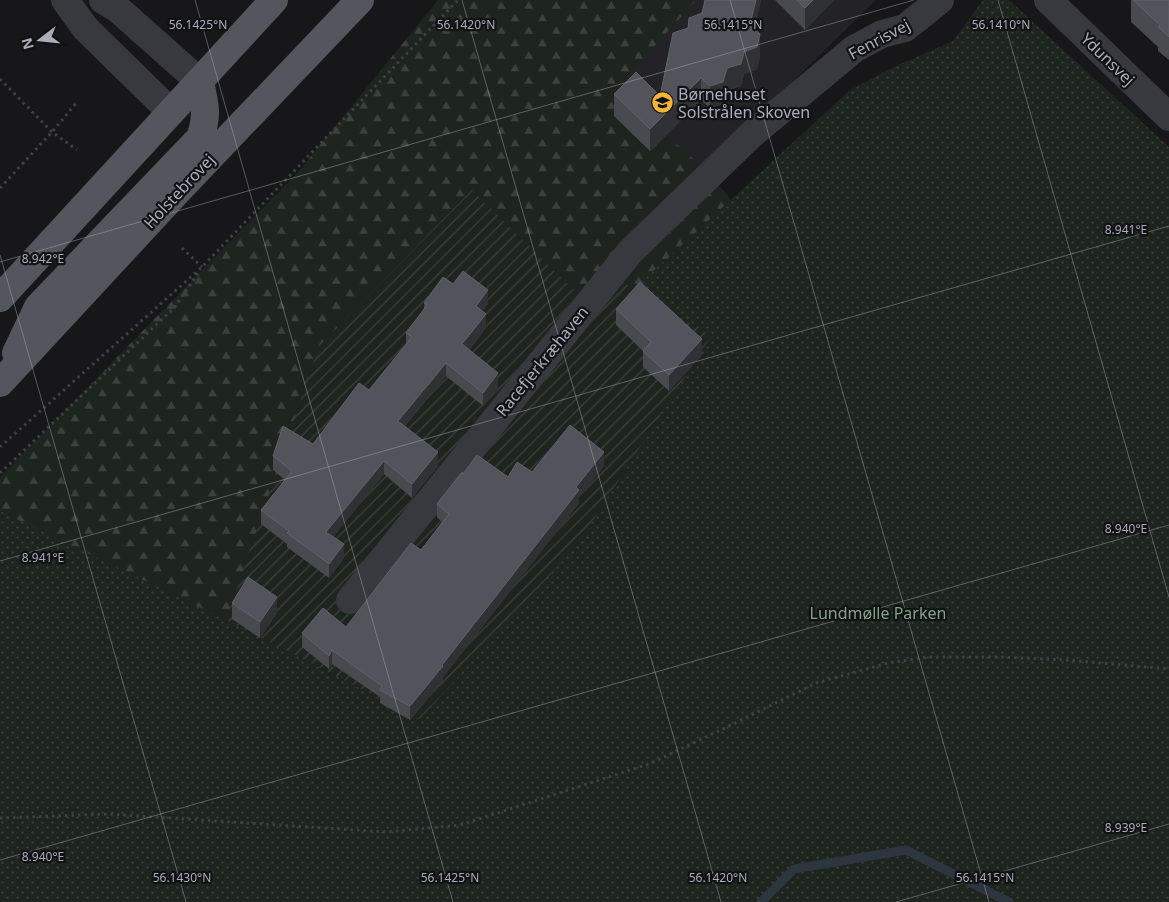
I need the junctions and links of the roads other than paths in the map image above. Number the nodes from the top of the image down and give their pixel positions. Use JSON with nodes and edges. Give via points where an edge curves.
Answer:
{"nodes":[{"id":1,"x":65,"y":0,"type":"edge"},
{"id":2,"x":103,"y":0,"type":"edge"},
{"id":3,"x":274,"y":0,"type":"edge"},
{"id":4,"x":360,"y":0,"type":"edge"},
{"id":5,"x":940,"y":0,"type":"edge"},
{"id":6,"x":1048,"y":0,"type":"edge"},
{"id":7,"x":200,"y":82,"type":"junction"},
{"id":8,"x":171,"y":112,"type":"junction"},
{"id":9,"x":1169,"y":117,"type":"edge"},
{"id":10,"x":205,"y":125,"type":"junction"},
{"id":11,"x":234,"y":132,"type":"junction"},
{"id":12,"x":751,"y":136,"type":"joint"},
{"id":13,"x":0,"y":298,"type":"edge"},
{"id":14,"x":2,"y":381,"type":"edge"},
{"id":15,"x":350,"y":600,"type":"dead end"}],
"edges":[{"from":1,"to":8,"type":"street","via":[[86,29]]},
{"from":2,"to":7,"type":"street","via":[[119,10]]},
{"from":3,"to":7,"type":"main road"},
{"from":4,"to":11,"type":"main road","name":"Holstebrovej"},
{"from":5,"to":12,"type":"street","name":"Fenrisvej","via":[[904,28],[882,34],[854,49]]},
{"from":6,"to":9,"type":"street","name":"Ydunsvej"},
{"from":7,"to":8,"type":"main road"},
{"from":7,"to":10,"type":"main road","via":[[206,109]]},
{"from":8,"to":10,"type":"main road"},
{"from":8,"to":13,"type":"main road"},
{"from":10,"to":11,"type":"main road"},
{"from":10,"to":14,"type":"main road","via":[[200,138],[38,307]]},
{"from":11,"to":14,"type":"main road","name":"Holstebrovej"},
{"from":12,"to":15,"type":"street","name":"Racefjerkræhaven","via":[[630,252]]}]}
